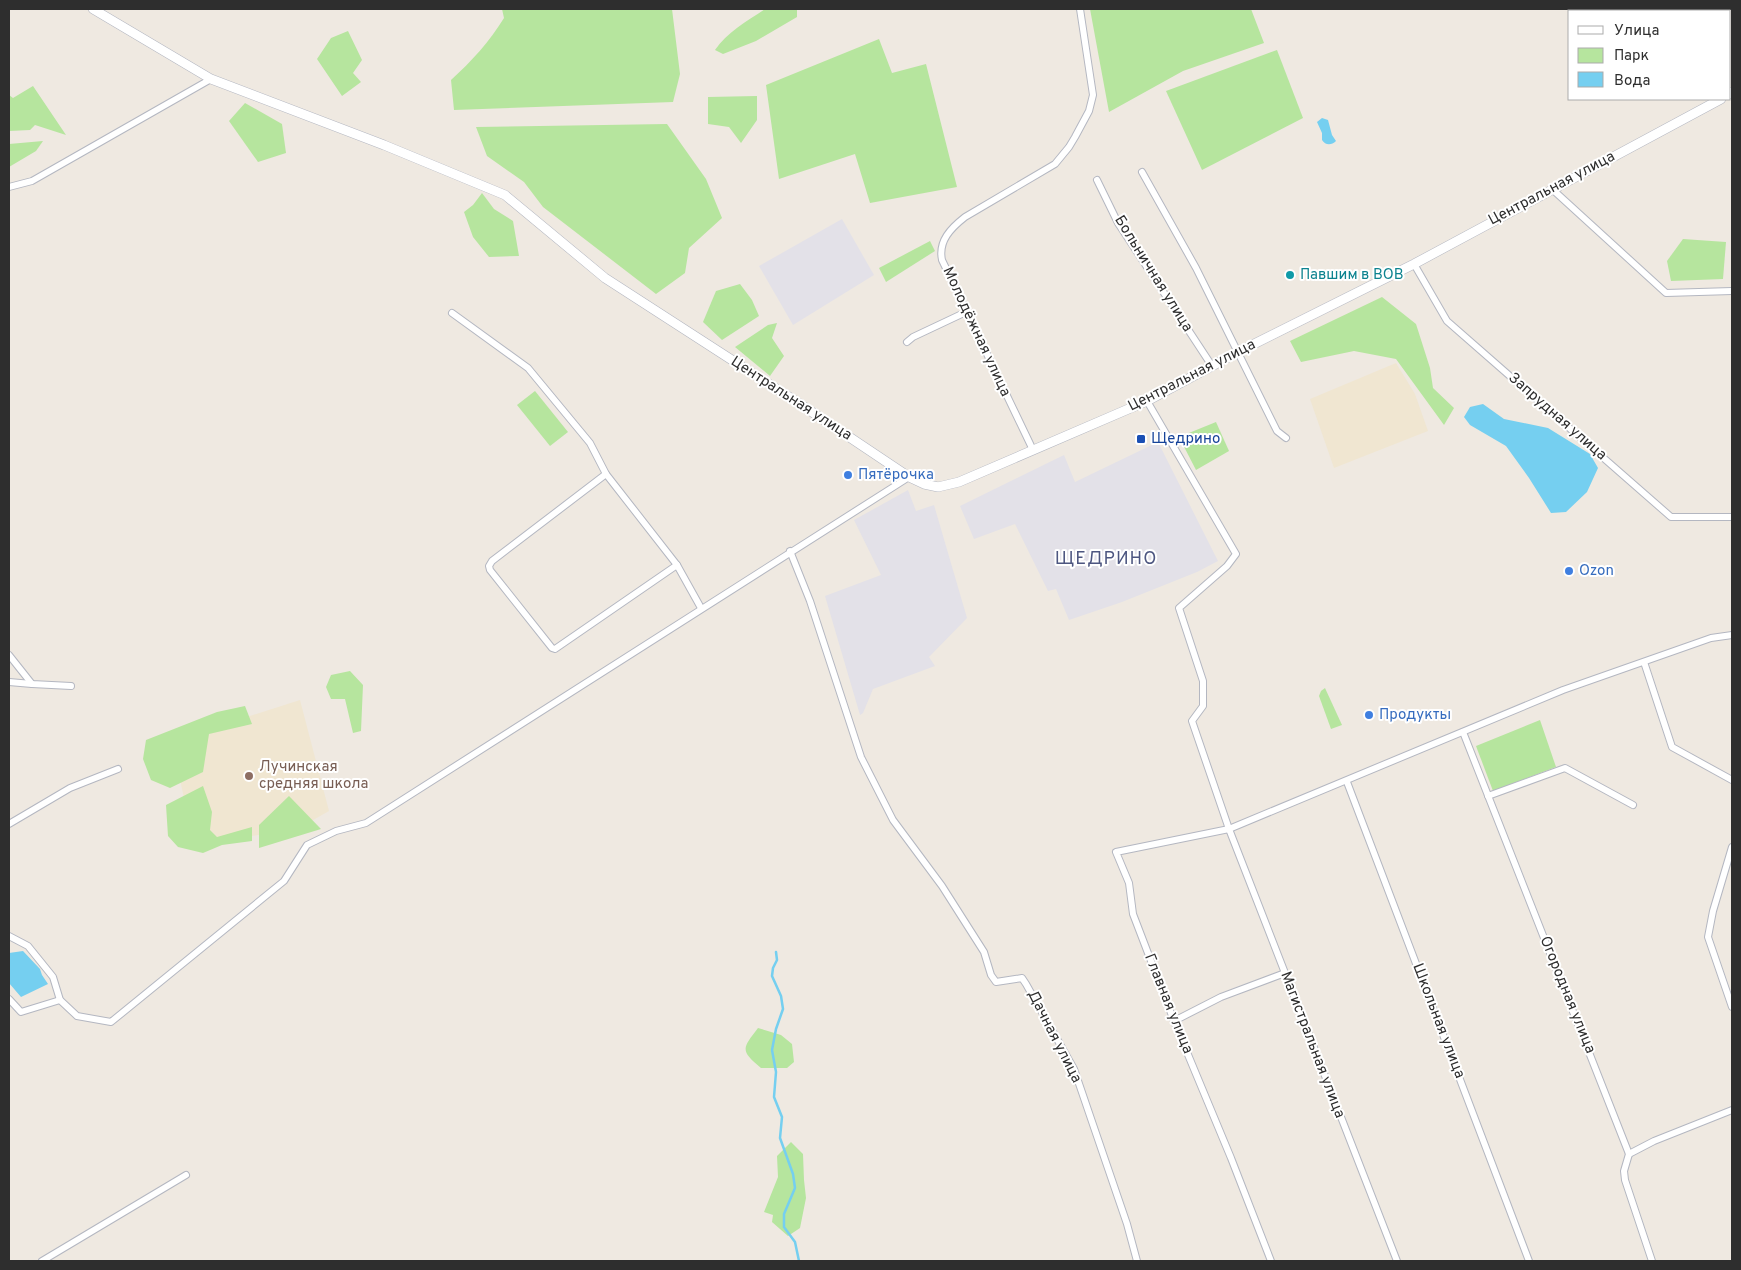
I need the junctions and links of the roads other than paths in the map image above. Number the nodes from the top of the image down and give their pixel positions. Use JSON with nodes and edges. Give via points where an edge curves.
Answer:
{"nodes":[{"id":1,"x":92,"y":9,"type":"edge"},
{"id":2,"x":1080,"y":9,"type":"edge"},
{"id":3,"x":211,"y":79,"type":"junction"},
{"id":4,"x":1719,"y":100,"type":"edge"},
{"id":5,"x":1142,"y":172,"type":"dead end"},
{"id":6,"x":1097,"y":180,"type":"dead end"},
{"id":7,"x":9,"y":187,"type":"edge"},
{"id":8,"x":1552,"y":189,"type":"junction"},
{"id":9,"x":1414,"y":264,"type":"junction"},
{"id":10,"x":1732,"y":291,"type":"edge"},
{"id":11,"x":966,"y":312,"type":"junction"},
{"id":12,"x":452,"y":314,"type":"dead end"},
{"id":13,"x":907,"y":342,"type":"dead end"},
{"id":14,"x":1238,"y":352,"type":"junction"},
{"id":15,"x":1212,"y":366,"type":"junction"},
{"id":16,"x":1147,"y":401,"type":"junction"},
{"id":17,"x":1286,"y":438,"type":"dead end"},
{"id":18,"x":1033,"y":450,"type":"junction"},
{"id":19,"x":606,"y":474,"type":"junction"},
{"id":20,"x":909,"y":477,"type":"junction"},
{"id":21,"x":1732,"y":517,"type":"edge"},
{"id":22,"x":790,"y":552,"type":"junction"},
{"id":23,"x":677,"y":565,"type":"junction"},
{"id":24,"x":701,"y":608,"type":"junction"},
{"id":25,"x":1732,"y":635,"type":"edge"},
{"id":26,"x":9,"y":655,"type":"edge"},
{"id":27,"x":1644,"y":662,"type":"junction"},
{"id":28,"x":9,"y":682,"type":"edge"},
{"id":29,"x":32,"y":684,"type":"junction"},
{"id":30,"x":71,"y":686,"type":"dead end"},
{"id":31,"x":1463,"y":732,"type":"junction"},
{"id":32,"x":118,"y":769,"type":"dead end"},
{"id":33,"x":1732,"y":780,"type":"edge"},
{"id":34,"x":1346,"y":782,"type":"junction"},
{"id":35,"x":1488,"y":796,"type":"junction"},
{"id":36,"x":1634,"y":805,"type":"dead end"},
{"id":37,"x":9,"y":824,"type":"edge"},
{"id":38,"x":1229,"y":829,"type":"junction"},
{"id":39,"x":1732,"y":847,"type":"edge"},
{"id":40,"x":9,"y":936,"type":"edge"},
{"id":41,"x":1285,"y":973,"type":"junction"},
{"id":42,"x":9,"y":999,"type":"edge"},
{"id":43,"x":60,"y":1000,"type":"junction"},
{"id":44,"x":1732,"y":1006,"type":"edge"},
{"id":45,"x":1174,"y":1022,"type":"junction"},
{"id":46,"x":1732,"y":1110,"type":"edge"},
{"id":47,"x":1629,"y":1154,"type":"junction"},
{"id":48,"x":186,"y":1175,"type":"dead end"},
{"id":49,"x":42,"y":1261,"type":"edge"},
{"id":50,"x":1137,"y":1261,"type":"edge"},
{"id":51,"x":1271,"y":1261,"type":"edge"},
{"id":52,"x":1396,"y":1261,"type":"edge"},
{"id":53,"x":1529,"y":1261,"type":"edge"},
{"id":54,"x":1652,"y":1261,"type":"edge"}],
"edges":[{"from":1,"to":3,"type":"street","name":"Центральная улица"},
{"from":2,"to":11,"type":"street","name":"Молодёжная улица","via":[[1092,94],[1089,111],[1072,142],[1055,164],[965,217],[946,234],[942,260]]},
{"from":3,"to":7,"type":"street","via":[[32,180]]},
{"from":3,"to":20,"type":"street","name":"Центральная улица","via":[[505,195],[605,278]]},
{"from":4,"to":8,"type":"street","name":"Центральная улица"},
{"from":5,"to":14,"type":"street"},
{"from":6,"to":15,"type":"street","name":"Больничная улица","via":[[1118,223]]},
{"from":8,"to":9,"type":"street","name":"Центральная улица"},
{"from":8,"to":10,"type":"street","via":[[1666,293]]},
{"from":9,"to":14,"type":"street","name":"Центральная улица"},
{"from":9,"to":21,"type":"street","name":"Запрудная улица","via":[[1447,321],[1671,517]]},
{"from":11,"to":13,"type":"street"},
{"from":11,"to":18,"type":"street","name":"Молодёжная улица"},
{"from":12,"to":19,"type":"street","via":[[528,368],[590,443]]},
{"from":14,"to":15,"type":"street","name":"Центральная улица"},
{"from":14,"to":17,"type":"street","via":[[1277,431]]},
{"from":15,"to":16,"type":"street","name":"Центральная улица"},
{"from":16,"to":18,"type":"street","name":"Центральная улица"},
{"from":16,"to":38,"type":"street","name":"Магистральная улица","via":[[1236,554],[1228,566],[1179,608],[1203,681],[1203,706],[1192,721]]},
{"from":18,"to":20,"type":"street","name":"Центральная улица","via":[[959,482],[938,487]]},
{"from":19,"to":23,"type":"street"},
{"from":19,"to":23,"type":"street","via":[[492,561],[490,570],[555,649]]},
{"from":20,"to":22,"type":"street"},
{"from":22,"to":24,"type":"street"},
{"from":22,"to":50,"type":"street","name":"Дачная улица","via":[[810,601],[861,757],[893,820],[939,881],[984,952],[996,982],[1022,978],[1074,1069]]},
{"from":23,"to":24,"type":"street"},
{"from":24,"to":43,"type":"street","via":[[366,823],[307,845],[284,881],[111,1022],[77,1016]]},
{"from":25,"to":27,"type":"street","via":[[1711,638]]},
{"from":26,"to":29,"type":"street"},
{"from":27,"to":31,"type":"street","via":[[1563,690]]},
{"from":27,"to":33,"type":"street","via":[[1672,747]]},
{"from":28,"to":29,"type":"street"},
{"from":29,"to":30,"type":"street"},
{"from":31,"to":34,"type":"street"},
{"from":31,"to":35,"type":"street","name":"Огородная улица"},
{"from":32,"to":37,"type":"street","via":[[70,788]]},
{"from":34,"to":38,"type":"street"},
{"from":34,"to":53,"type":"street","name":"Школьная улица"},
{"from":35,"to":36,"type":"street","via":[[1565,768]]},
{"from":35,"to":47,"type":"street","name":"Огородная улица"},
{"from":38,"to":41,"type":"street","name":"Магистральная улица"},
{"from":38,"to":45,"type":"street","name":"Главная улица","via":[[1116,852],[1129,883],[1132,914]]},
{"from":39,"to":44,"type":"street","via":[[1708,937]]},
{"from":40,"to":43,"type":"street","via":[[28,946],[53,977]]},
{"from":41,"to":45,"type":"street","via":[[1221,997]]},
{"from":41,"to":52,"type":"street","name":"Магистральная улица"},
{"from":42,"to":43,"type":"street","via":[[21,1012]]},
{"from":45,"to":51,"type":"street","name":"Главная улица"},
{"from":46,"to":47,"type":"street"},
{"from":47,"to":54,"type":"street","via":[[1624,1180]]},
{"from":48,"to":49,"type":"street"}]}
